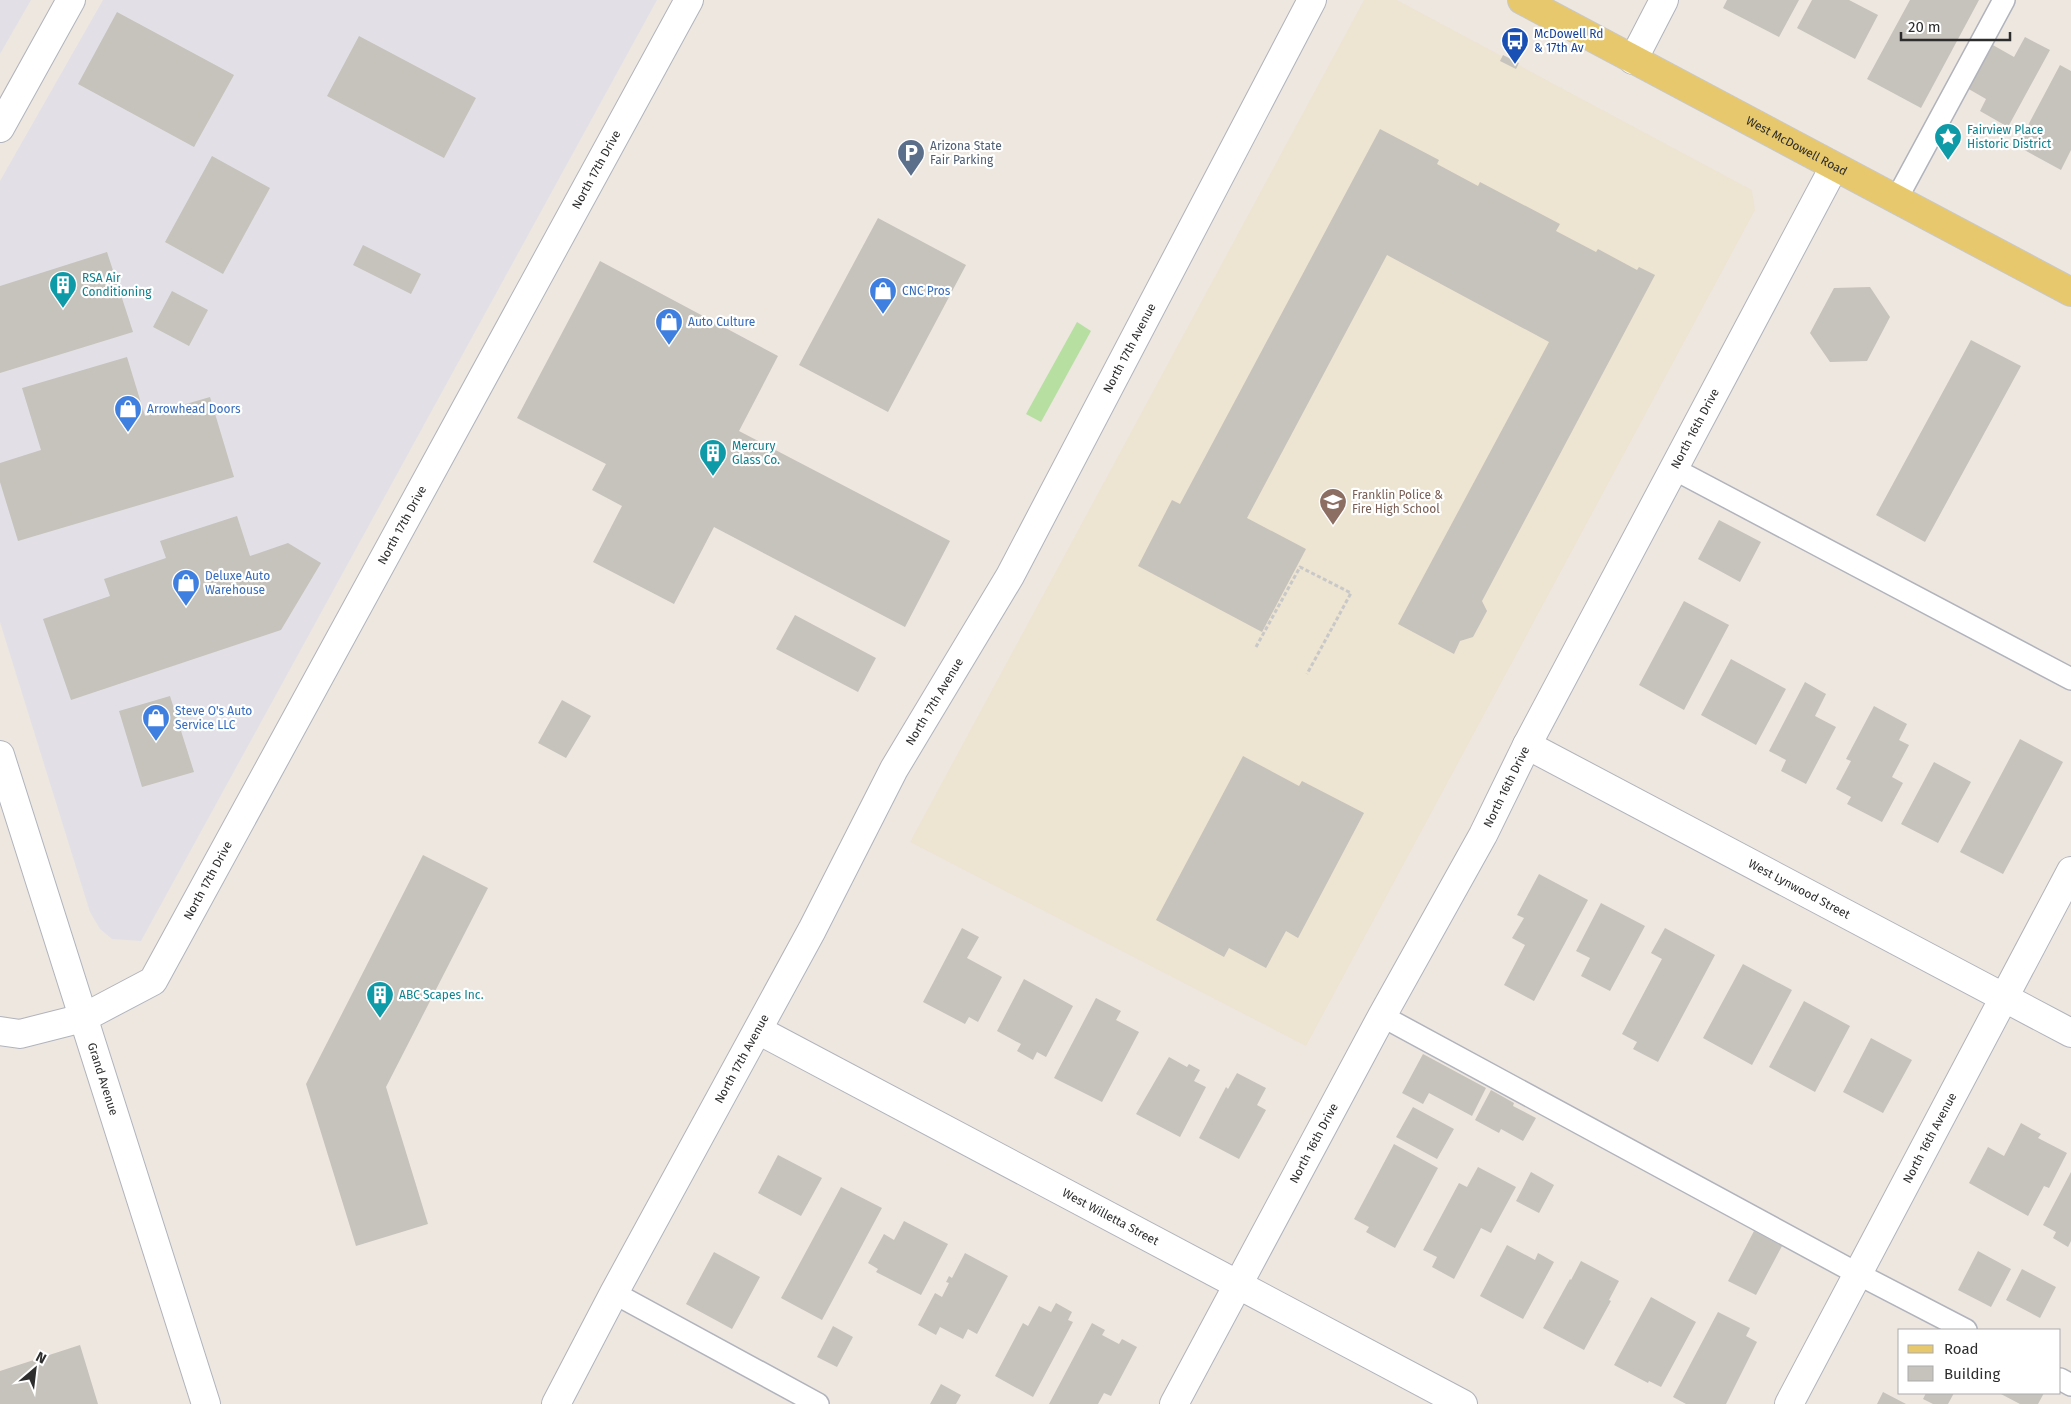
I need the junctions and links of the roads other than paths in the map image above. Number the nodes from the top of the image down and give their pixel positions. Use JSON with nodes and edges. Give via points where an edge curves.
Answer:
{"nodes":[{"id":1,"x":71,"y":0,"type":"edge"},
{"id":2,"x":689,"y":0,"type":"edge"},
{"id":3,"x":1312,"y":0,"type":"edge"},
{"id":4,"x":1522,"y":0,"type":"edge"},
{"id":5,"x":1664,"y":0,"type":"edge"},
{"id":6,"x":2004,"y":0,"type":"edge"},
{"id":7,"x":1633,"y":60,"type":"junction"},
{"id":8,"x":0,"y":128,"type":"edge"},
{"id":9,"x":1834,"y":167,"type":"junction"},
{"id":10,"x":1896,"y":200,"type":"junction"},
{"id":11,"x":2071,"y":292,"type":"edge"},
{"id":12,"x":1674,"y":469,"type":"junction"},
{"id":13,"x":2071,"y":679,"type":"edge"},
{"id":14,"x":1527,"y":745,"type":"junction"},
{"id":15,"x":0,"y":755,"type":"edge"},
{"id":16,"x":2071,"y":871,"type":"edge"},
{"id":17,"x":2004,"y":998,"type":"junction"},
{"id":18,"x":1382,"y":1016,"type":"junction"},
{"id":19,"x":84,"y":1018,"type":"junction"},
{"id":20,"x":758,"y":1030,"type":"junction"},
{"id":21,"x":0,"y":1031,"type":"edge"},
{"id":22,"x":2071,"y":1033,"type":"edge"},
{"id":23,"x":1858,"y":1274,"type":"junction"},
{"id":24,"x":1237,"y":1284,"type":"junction"},
{"id":25,"x":614,"y":1293,"type":"junction"},
{"id":26,"x":1964,"y":1329,"type":"edge"},
{"id":27,"x":206,"y":1404,"type":"edge"},
{"id":28,"x":556,"y":1404,"type":"edge"},
{"id":29,"x":818,"y":1404,"type":"edge"},
{"id":30,"x":1174,"y":1404,"type":"edge"},
{"id":31,"x":1463,"y":1404,"type":"edge"},
{"id":32,"x":1789,"y":1404,"type":"edge"}],
"edges":[{"from":1,"to":8,"type":"street"},
{"from":2,"to":19,"type":"street","name":"North 17th Drive","via":[[153,981]]},
{"from":3,"to":20,"type":"street","name":"North 17th Avenue","via":[[1010,576],[894,769]]},
{"from":4,"to":7,"type":"main road","name":"West McDowell Road"},
{"from":5,"to":7,"type":"street"},
{"from":6,"to":10,"type":"lane"},
{"from":7,"to":9,"type":"main road","name":"West McDowell Road"},
{"from":9,"to":10,"type":"main road","name":"West McDowell Road"},
{"from":9,"to":12,"type":"street","name":"North 16th Drive"},
{"from":10,"to":11,"type":"main road","name":"West McDowell Road"},
{"from":12,"to":13,"type":"lane"},
{"from":12,"to":14,"type":"street","name":"North 16th Drive"},
{"from":14,"to":17,"type":"street","name":"West Lynwood Street"},
{"from":14,"to":18,"type":"street","name":"North 16th Drive","via":[[1483,835]]},
{"from":15,"to":19,"type":"street","name":"Grand Avenue"},
{"from":16,"to":17,"type":"street","name":"North 16th Avenue"},
{"from":17,"to":22,"type":"street","name":"West Lynwood Street"},
{"from":17,"to":23,"type":"street","name":"North 16th Avenue"},
{"from":18,"to":23,"type":"lane"},
{"from":18,"to":24,"type":"street","name":"North 16th Drive"},
{"from":19,"to":21,"type":"street","name":"North 17th Drive","via":[[20,1034]]},
{"from":19,"to":27,"type":"street","name":"Grand Avenue"},
{"from":20,"to":24,"type":"street","name":"West Willetta Street"},
{"from":20,"to":25,"type":"street","name":"North 17th Avenue"},
{"from":23,"to":26,"type":"lane"},
{"from":23,"to":32,"type":"street","name":"North 16th Avenue"},
{"from":24,"to":30,"type":"street","name":"North 16th Drive"},
{"from":24,"to":31,"type":"street","name":"West Willetta Street"},
{"from":25,"to":28,"type":"street","name":"North 17th Avenue"},
{"from":25,"to":29,"type":"lane"}]}
